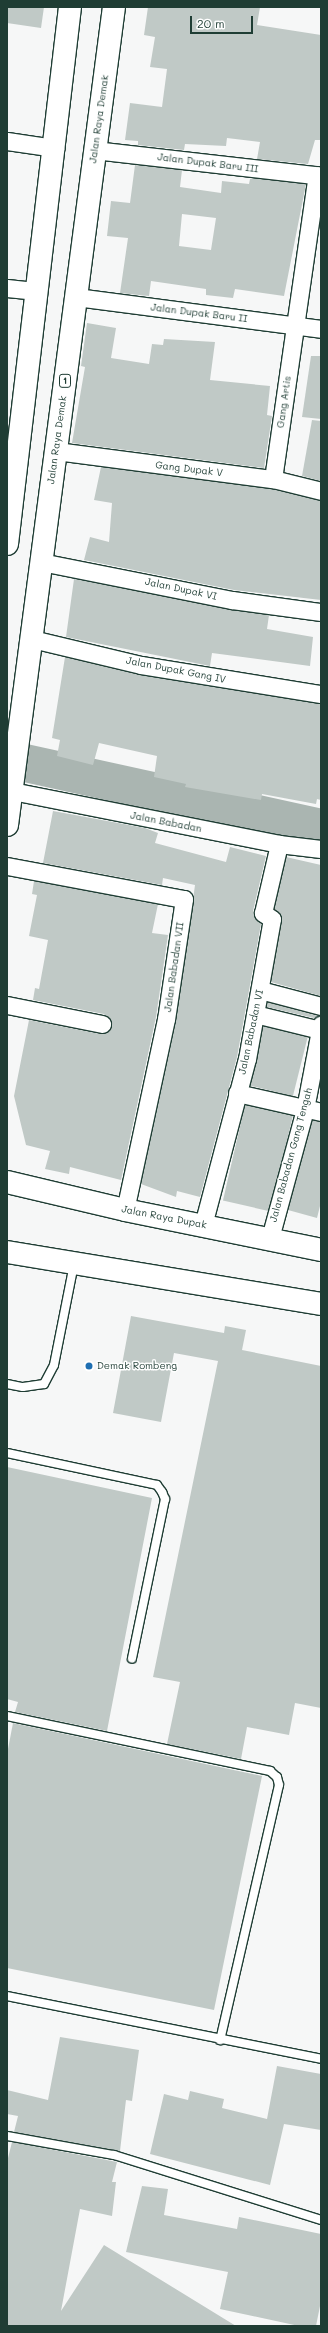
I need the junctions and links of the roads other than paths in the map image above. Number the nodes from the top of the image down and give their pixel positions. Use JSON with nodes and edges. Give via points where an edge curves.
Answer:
{"nodes":[{"id":1,"x":70,"y":7,"type":"edge"},
{"id":2,"x":114,"y":7,"type":"edge"},
{"id":3,"x":7,"y":141,"type":"edge"},
{"id":4,"x":55,"y":148,"type":"junction"},
{"id":5,"x":94,"y":150,"type":"junction"},
{"id":6,"x":319,"y":176,"type":"edge"},
{"id":7,"x":7,"y":288,"type":"edge"},
{"id":8,"x":37,"y":291,"type":"junction"},
{"id":9,"x":76,"y":297,"type":"junction"},
{"id":10,"x":296,"y":325,"type":"junction"},
{"id":11,"x":321,"y":329,"type":"edge"},
{"id":12,"x":56,"y":451,"type":"junction"},
{"id":13,"x":12,"y":457,"type":"edge"},
{"id":14,"x":273,"y":479,"type":"junction"},
{"id":15,"x":321,"y":491,"type":"edge"},
{"id":16,"x":7,"y":544,"type":"edge"},
{"id":17,"x":41,"y":562,"type":"junction"},
{"id":18,"x":321,"y":612,"type":"edge"},
{"id":19,"x":32,"y":639,"type":"junction"},
{"id":20,"x":321,"y":694,"type":"edge"},
{"id":21,"x":12,"y":791,"type":"junction"},
{"id":22,"x":7,"y":826,"type":"edge"},
{"id":23,"x":279,"y":844,"type":"junction"},
{"id":24,"x":321,"y":849,"type":"edge"},
{"id":25,"x":7,"y":866,"type":"edge"},
{"id":26,"x":260,"y":990,"type":"junction"},
{"id":27,"x":7,"y":1005,"type":"edge"},
{"id":28,"x":321,"y":1006,"type":"edge"},
{"id":29,"x":255,"y":1014,"type":"junction"},
{"id":30,"x":102,"y":1024,"type":"dead end"},
{"id":31,"x":320,"y":1027,"type":"edge"},
{"id":32,"x":237,"y":1093,"type":"junction"},
{"id":33,"x":313,"y":1110,"type":"edge"},
{"id":34,"x":7,"y":1182,"type":"edge"},
{"id":35,"x":125,"y":1210,"type":"junction"},
{"id":36,"x":202,"y":1225,"type":"junction"},
{"id":37,"x":270,"y":1238,"type":"junction"},
{"id":38,"x":321,"y":1250,"type":"edge"},
{"id":39,"x":7,"y":1252,"type":"edge"},
{"id":40,"x":74,"y":1264,"type":"junction"},
{"id":41,"x":321,"y":1304,"type":"edge"},
{"id":42,"x":7,"y":1384,"type":"edge"},
{"id":43,"x":7,"y":1453,"type":"edge"},
{"id":44,"x":132,"y":1660,"type":"dead end"},
{"id":45,"x":7,"y":1716,"type":"edge"},
{"id":46,"x":7,"y":1996,"type":"edge"},
{"id":47,"x":220,"y":2040,"type":"junction"},
{"id":48,"x":321,"y":2059,"type":"edge"},
{"id":49,"x":7,"y":2136,"type":"edge"},
{"id":50,"x":321,"y":2220,"type":"edge"}],
"edges":[{"from":1,"to":4,"type":"main road"},
{"from":2,"to":5,"type":"main road","name":"Jalan Raya Demak","number":"1"},
{"from":3,"to":4,"type":"street"},
{"from":4,"to":8,"type":"main road"},
{"from":5,"to":6,"type":"street","name":"Jalan Dupak Baru III"},
{"from":5,"to":9,"type":"main road","name":"Jalan Raya Demak","number":"1"},
{"from":6,"to":10,"type":"street","name":"Gang Artis"},
{"from":7,"to":8,"type":"street"},
{"from":8,"to":13,"type":"main road"},
{"from":9,"to":10,"type":"street","name":"Jalan Dupak Baru II"},
{"from":9,"to":12,"type":"main road","name":"Jalan Raya Demak","number":"1"},
{"from":10,"to":11,"type":"street","name":"Jalan Dupak Baru II"},
{"from":10,"to":14,"type":"street","name":"Gang Artis"},
{"from":12,"to":14,"type":"street","name":"Gang Dupak V"},
{"from":12,"to":17,"type":"main road","name":"Jalan Raya Demak","number":"1"},
{"from":13,"to":16,"type":"main road"},
{"from":14,"to":15,"type":"street","name":"Gang Dupak V"},
{"from":17,"to":18,"type":"street","name":"Jalan Dupak VI","via":[[232,600]]},
{"from":17,"to":19,"type":"main road","name":"Jalan Raya Demak","number":"1"},
{"from":19,"to":20,"type":"street","name":"Jalan Dupak Gang IV","via":[[141,665]]},
{"from":19,"to":21,"type":"main road","name":"Jalan Raya Demak","number":"1"},
{"from":21,"to":22,"type":"main road","name":"Jalan Raya Demak","number":"1"},
{"from":21,"to":23,"type":"street","name":"Jalan Babadan"},
{"from":23,"to":24,"type":"street","name":"Jalan Babadan"},
{"from":23,"to":26,"type":"street","name":"Jalan Babadan VI","via":[[262,913],[272,919]]},
{"from":25,"to":35,"type":"street","name":"Jalan Babadan VII","via":[[184,899],[166,1019]]},
{"from":26,"to":28,"type":"street"},
{"from":26,"to":29,"type":"street","name":"Jalan Babadan VI"},
{"from":27,"to":30,"type":"street"},
{"from":29,"to":31,"type":"street"},
{"from":29,"to":32,"type":"street","name":"Jalan Babadan VI"},
{"from":31,"to":33,"type":"street","name":"Jalan Babadan Gang Tengah"},
{"from":32,"to":33,"type":"street"},
{"from":32,"to":36,"type":"street","name":"Jalan Babadan VI"},
{"from":33,"to":37,"type":"street","name":"Jalan Babadan Gang Tengah"},
{"from":34,"to":35,"type":"main road","name":"Jalan Raya Dupak"},
{"from":35,"to":36,"type":"main road","name":"Jalan Raya Dupak"},
{"from":36,"to":37,"type":"main road","name":"Jalan Raya Dupak"},
{"from":37,"to":38,"type":"main road","name":"Jalan Raya Dupak"},
{"from":39,"to":40,"type":"main road"},
{"from":40,"to":41,"type":"main road"},
{"from":40,"to":42,"type":"lane","via":[[54,1364],[44,1384],[22,1387]]},
{"from":43,"to":44,"type":"lane","via":[[157,1485],[162,1492],[165,1498]]},
{"from":45,"to":47,"type":"lane","via":[[270,1771],[277,1777],[279,1785]]},
{"from":46,"to":47,"type":"lane"},
{"from":47,"to":48,"type":"lane"},
{"from":49,"to":50,"type":"lane","via":[[114,2155]]}]}
